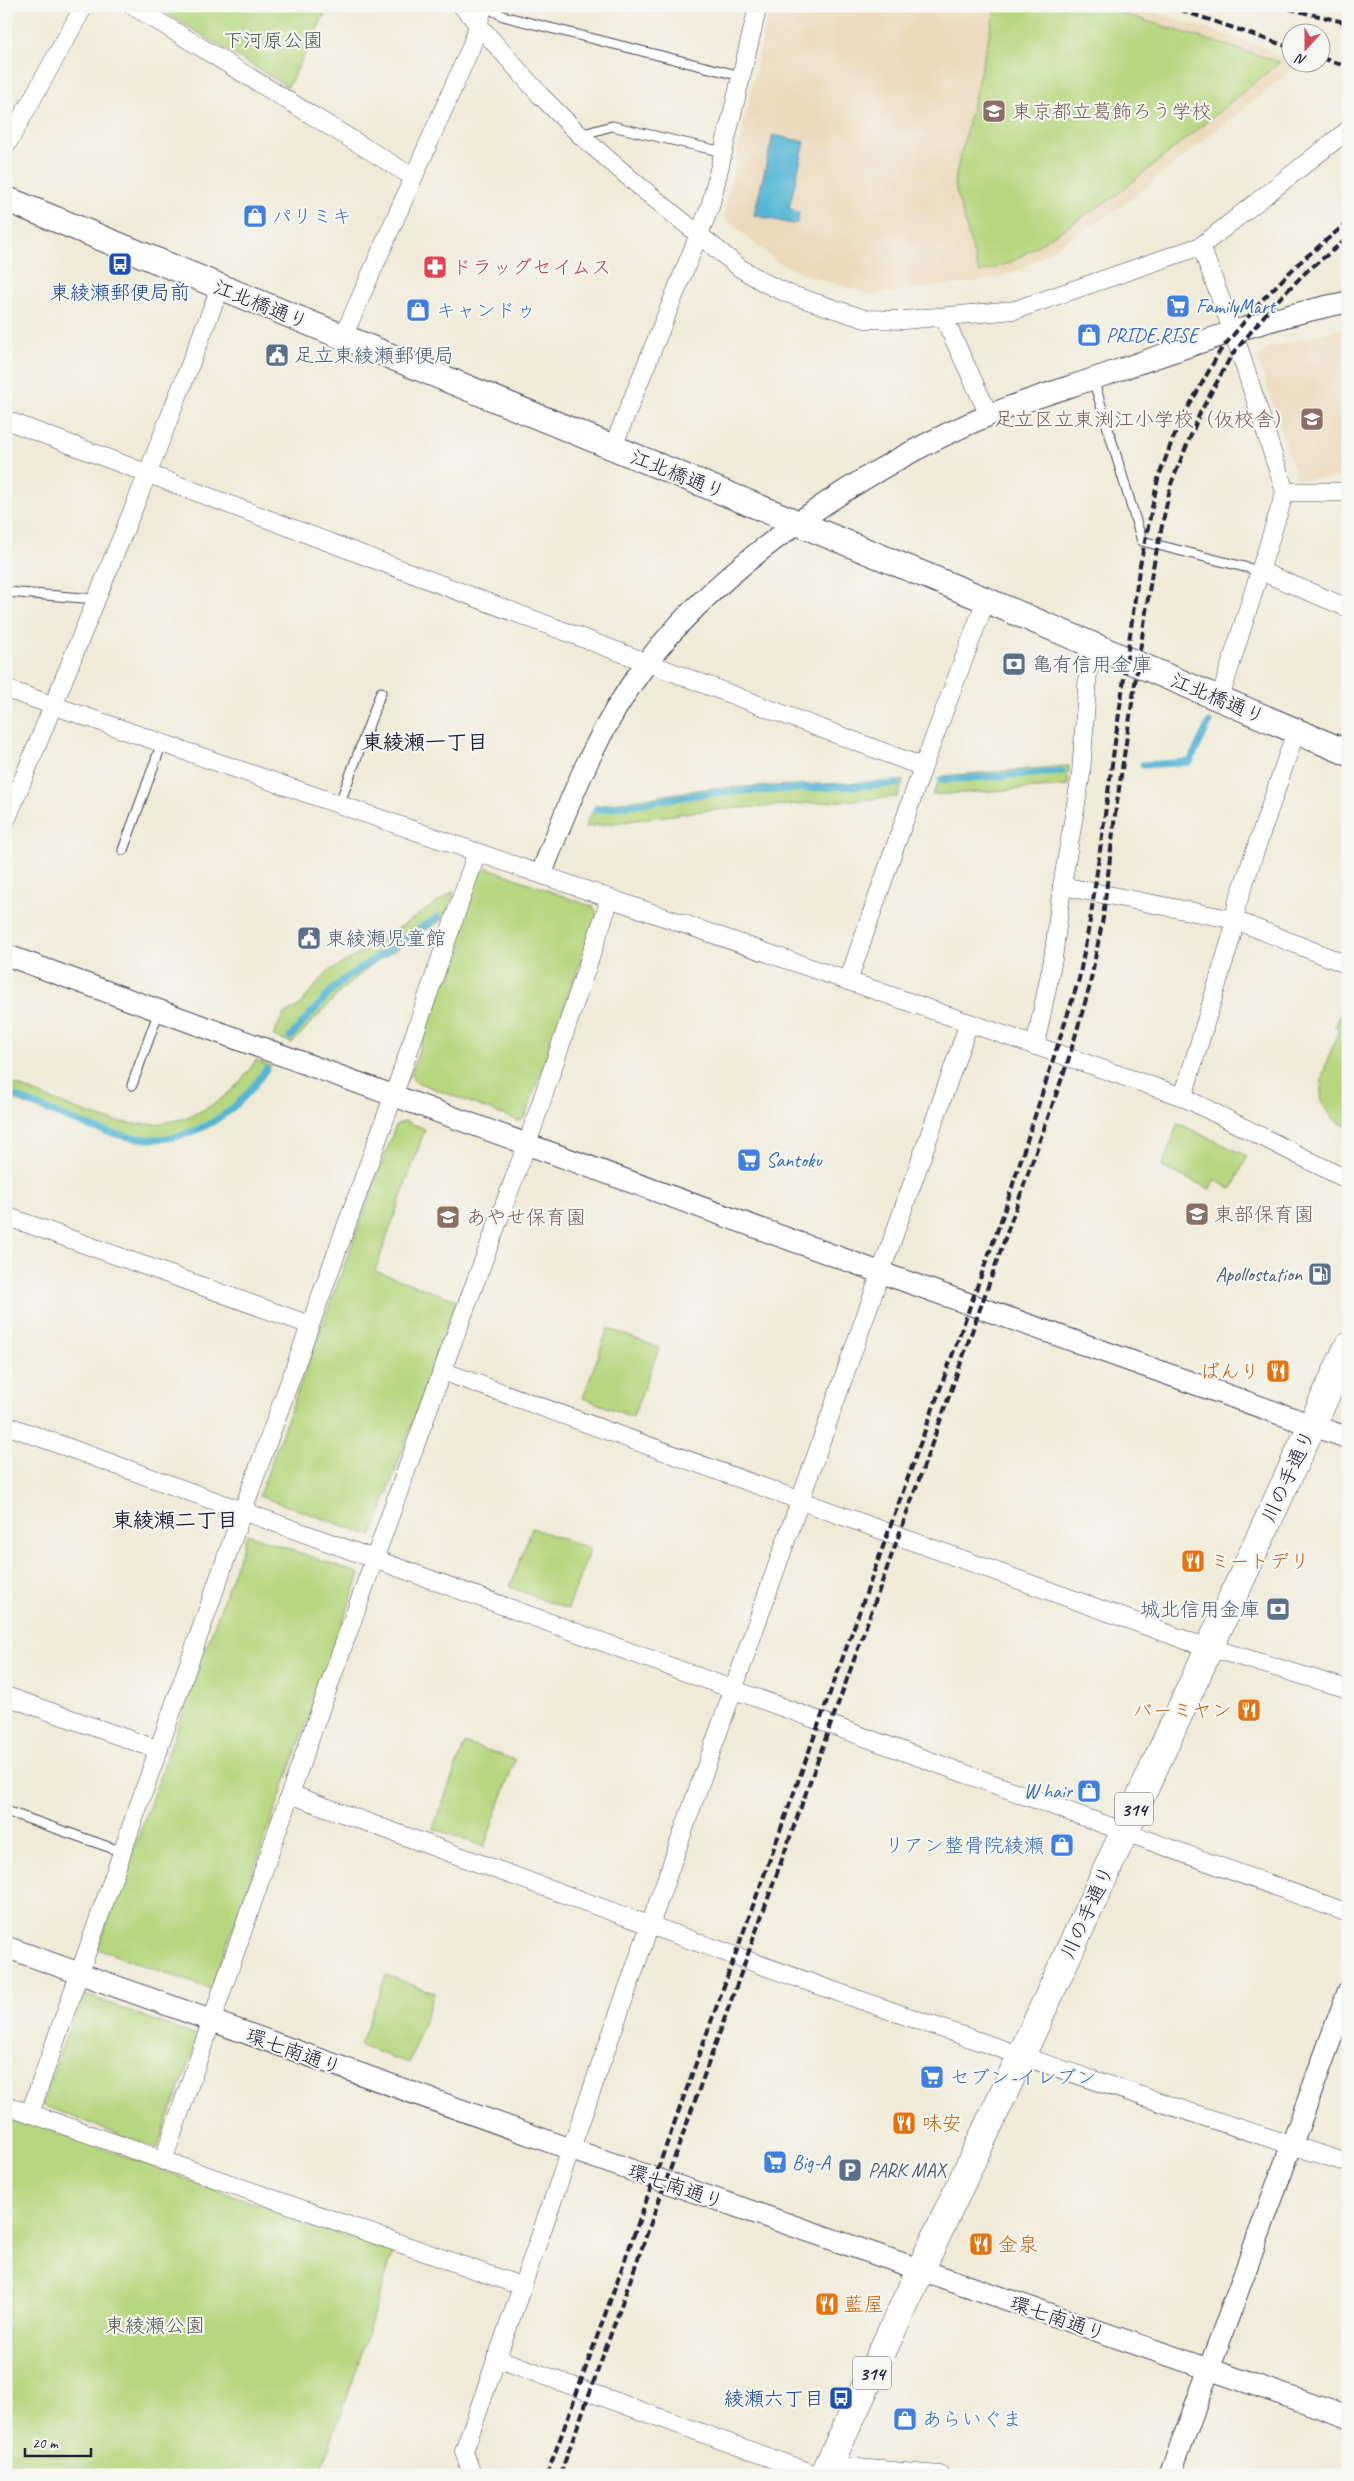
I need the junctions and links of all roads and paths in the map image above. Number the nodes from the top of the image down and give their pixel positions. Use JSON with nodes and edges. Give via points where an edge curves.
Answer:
{"nodes":[{"id":1,"x":84,"y":6,"type":"edge"},
{"id":2,"x":133,"y":6,"type":"edge"},
{"id":3,"x":462,"y":6,"type":"edge"},
{"id":4,"x":485,"y":6,"type":"edge"},
{"id":5,"x":758,"y":6,"type":"edge"},
{"id":6,"x":479,"y":26,"type":"junction"},
{"id":7,"x":741,"y":76,"type":"junction"},
{"id":8,"x":1348,"y":130,"type":"edge"},
{"id":9,"x":580,"y":135,"type":"junction"},
{"id":10,"x":6,"y":146,"type":"edge"},
{"id":11,"x":723,"y":152,"type":"junction"},
{"id":12,"x":413,"y":177,"type":"junction"},
{"id":13,"x":6,"y":199,"type":"edge"},
{"id":14,"x":700,"y":234,"type":"junction"},
{"id":15,"x":1201,"y":246,"type":"junction"},
{"id":16,"x":220,"y":288,"type":"junction"},
{"id":17,"x":1348,"y":302,"type":"edge"},
{"id":18,"x":944,"y":318,"type":"junction"},
{"id":19,"x":1233,"y":332,"type":"junction"},
{"id":20,"x":343,"y":337,"type":"junction"},
{"id":21,"x":1093,"y":379,"type":"junction"},
{"id":22,"x":989,"y":415,"type":"junction"},
{"id":23,"x":6,"y":420,"type":"edge"},
{"id":24,"x":613,"y":447,"type":"junction"},
{"id":25,"x":147,"y":475,"type":"junction"},
{"id":26,"x":1285,"y":492,"type":"junction"},
{"id":27,"x":1348,"y":492,"type":"edge"},
{"id":28,"x":799,"y":523,"type":"junction"},
{"id":29,"x":1260,"y":571,"type":"junction"},
{"id":30,"x":6,"y":592,"type":"edge"},
{"id":31,"x":97,"y":599,"type":"junction"},
{"id":32,"x":986,"y":600,"type":"junction"},
{"id":33,"x":1348,"y":608,"type":"edge"},
{"id":34,"x":1090,"y":643,"type":"junction"},
{"id":35,"x":647,"y":663,"type":"junction"},
{"id":36,"x":6,"y":689,"type":"edge"},
{"id":37,"x":381,"y":692,"type":"dead end"},
{"id":38,"x":1220,"y":698,"type":"junction"},
{"id":39,"x":54,"y":705,"type":"junction"},
{"id":40,"x":1296,"y":731,"type":"junction"},
{"id":41,"x":162,"y":743,"type":"junction"},
{"id":42,"x":1348,"y":753,"type":"edge"},
{"id":43,"x":923,"y":767,"type":"junction"},
{"id":44,"x":338,"y":805,"type":"junction"},
{"id":45,"x":6,"y":821,"type":"edge"},
{"id":46,"x":123,"y":850,"type":"dead end"},
{"id":47,"x":477,"y":852,"type":"junction"},
{"id":48,"x":543,"y":871,"type":"junction"},
{"id":49,"x":1062,"y":886,"type":"junction"},
{"id":50,"x":610,"y":899,"type":"junction"},
{"id":51,"x":1235,"y":920,"type":"junction"},
{"id":52,"x":6,"y":955,"type":"edge"},
{"id":53,"x":1348,"y":965,"type":"edge"},
{"id":54,"x":848,"y":981,"type":"junction"},
{"id":55,"x":159,"y":1011,"type":"junction"},
{"id":56,"x":969,"y":1023,"type":"junction"},
{"id":57,"x":1035,"y":1046,"type":"junction"},
{"id":58,"x":132,"y":1085,"type":"dead end"},
{"id":59,"x":393,"y":1097,"type":"junction"},
{"id":60,"x":1183,"y":1097,"type":"junction"},
{"id":61,"x":527,"y":1144,"type":"junction"},
{"id":62,"x":1348,"y":1180,"type":"edge"},
{"id":63,"x":6,"y":1216,"type":"edge"},
{"id":64,"x":882,"y":1273,"type":"junction"},
{"id":65,"x":310,"y":1325,"type":"junction"},
{"id":66,"x":1348,"y":1348,"type":"edge"},
{"id":67,"x":442,"y":1370,"type":"junction"},
{"id":68,"x":6,"y":1425,"type":"edge"},
{"id":69,"x":1312,"y":1425,"type":"junction"},
{"id":70,"x":1348,"y":1438,"type":"edge"},
{"id":71,"x":800,"y":1501,"type":"junction"},
{"id":72,"x":243,"y":1510,"type":"junction"},
{"id":73,"x":376,"y":1560,"type":"junction"},
{"id":74,"x":1208,"y":1647,"type":"junction"},
{"id":75,"x":733,"y":1688,"type":"junction"},
{"id":76,"x":1348,"y":1689,"type":"edge"},
{"id":77,"x":6,"y":1696,"type":"edge"},
{"id":78,"x":159,"y":1750,"type":"junction"},
{"id":79,"x":290,"y":1794,"type":"junction"},
{"id":80,"x":6,"y":1811,"type":"edge"},
{"id":81,"x":1124,"y":1831,"type":"junction"},
{"id":82,"x":123,"y":1852,"type":"junction"},
{"id":83,"x":1348,"y":1913,"type":"edge"},
{"id":84,"x":649,"y":1926,"type":"junction"},
{"id":85,"x":6,"y":1947,"type":"edge"},
{"id":86,"x":80,"y":1974,"type":"junction"},
{"id":87,"x":1348,"y":1992,"type":"edge"},
{"id":88,"x":211,"y":2021,"type":"junction"},
{"id":89,"x":1021,"y":2056,"type":"junction"},
{"id":90,"x":6,"y":2105,"type":"edge"},
{"id":91,"x":30,"y":2113,"type":"junction"},
{"id":92,"x":1292,"y":2146,"type":"junction"},
{"id":93,"x":570,"y":2149,"type":"junction"},
{"id":94,"x":163,"y":2161,"type":"junction"},
{"id":95,"x":1348,"y":2164,"type":"edge"},
{"id":96,"x":921,"y":2271,"type":"junction"},
{"id":97,"x":521,"y":2286,"type":"junction"},
{"id":98,"x":496,"y":2358,"type":"junction"},
{"id":99,"x":1210,"y":2369,"type":"junction"},
{"id":100,"x":1348,"y":2417,"type":"edge"},
{"id":101,"x":472,"y":2475,"type":"edge"},
{"id":102,"x":817,"y":2475,"type":"edge"},
{"id":103,"x":824,"y":2475,"type":"edge"},
{"id":104,"x":828,"y":2475,"type":"edge"},
{"id":105,"x":940,"y":2475,"type":"edge"},
{"id":106,"x":1170,"y":2475,"type":"edge"}],
"edges":[{"from":1,"to":10,"type":"street"},
{"from":2,"to":12,"type":"street"},
{"from":3,"to":6,"type":"street"},
{"from":4,"to":6,"type":"street"},
{"from":4,"to":7,"type":"lane","via":[[503,16]]},
{"from":5,"to":7,"type":"street"},
{"from":6,"to":9,"type":"street"},
{"from":6,"to":12,"type":"street"},
{"from":7,"to":11,"type":"street"},
{"from":8,"to":15,"type":"street"},
{"from":9,"to":11,"type":"lane","via":[[612,126]]},
{"from":9,"to":14,"type":"street"},
{"from":11,"to":14,"type":"street"},
{"from":12,"to":20,"type":"street"},
{"from":13,"to":16,"type":"main road","name":"江北橋通り"},
{"from":14,"to":18,"type":"street","via":[[740,268],[765,283],[832,310],[865,319]]},
{"from":14,"to":24,"type":"street"},
{"from":15,"to":18,"type":"street","via":[[1015,310]]},
{"from":15,"to":19,"type":"street"},
{"from":16,"to":20,"type":"main road","name":"江北橋通り"},
{"from":16,"to":25,"type":"street"},
{"from":17,"to":19,"type":"street"},
{"from":18,"to":22,"type":"street"},
{"from":19,"to":21,"type":"street"},
{"from":19,"to":26,"type":"street"},
{"from":20,"to":24,"type":"main road","name":"江北橋通り"},
{"from":21,"to":22,"type":"street"},
{"from":21,"to":29,"type":"lane","via":[[1142,541]]},
{"from":22,"to":28,"type":"street","via":[[917,449]]},
{"from":23,"to":25,"type":"street"},
{"from":24,"to":28,"type":"main road","name":"江北橋通り"},
{"from":25,"to":31,"type":"street"},
{"from":25,"to":35,"type":"street"},
{"from":26,"to":27,"type":"street"},
{"from":26,"to":29,"type":"street"},
{"from":28,"to":32,"type":"main road","name":"江北橋通り"},
{"from":28,"to":35,"type":"street","via":[[694,610]]},
{"from":29,"to":33,"type":"street"},
{"from":29,"to":38,"type":"street"},
{"from":30,"to":31,"type":"lane"},
{"from":31,"to":39,"type":"street"},
{"from":32,"to":34,"type":"main road","name":"江北橋通り"},
{"from":32,"to":43,"type":"street"},
{"from":34,"to":38,"type":"main road","name":"江北橋通り"},
{"from":34,"to":49,"type":"street","via":[[1082,774]]},
{"from":35,"to":43,"type":"street"},
{"from":35,"to":48,"type":"street","via":[[622,697],[590,752]]},
{"from":36,"to":39,"type":"street"},
{"from":37,"to":44,"type":"lane"},
{"from":38,"to":40,"type":"main road","name":"江北橋通り"},
{"from":39,"to":41,"type":"street"},
{"from":39,"to":45,"type":"street"},
{"from":40,"to":42,"type":"main road","name":"江北橋通り"},
{"from":40,"to":51,"type":"street"},
{"from":41,"to":44,"type":"street"},
{"from":41,"to":46,"type":"lane"},
{"from":43,"to":54,"type":"street"},
{"from":44,"to":47,"type":"street"},
{"from":47,"to":48,"type":"street"},
{"from":47,"to":59,"type":"street"},
{"from":48,"to":50,"type":"street"},
{"from":49,"to":51,"type":"street"},
{"from":49,"to":57,"type":"street","via":[[1053,958]]},
{"from":50,"to":54,"type":"street"},
{"from":50,"to":61,"type":"street"},
{"from":51,"to":53,"type":"street"},
{"from":51,"to":60,"type":"street"},
{"from":52,"to":55,"type":"street"},
{"from":54,"to":56,"type":"street"},
{"from":55,"to":58,"type":"lane"},
{"from":55,"to":59,"type":"street"},
{"from":56,"to":57,"type":"street"},
{"from":56,"to":64,"type":"street"},
{"from":57,"to":60,"type":"street"},
{"from":59,"to":61,"type":"street"},
{"from":59,"to":65,"type":"street"},
{"from":60,"to":62,"type":"street"},
{"from":61,"to":64,"type":"street"},
{"from":61,"to":67,"type":"street"},
{"from":63,"to":65,"type":"street"},
{"from":64,"to":69,"type":"street"},
{"from":64,"to":71,"type":"street"},
{"from":65,"to":72,"type":"street"},
{"from":66,"to":69,"type":"main road","name":"川の手通り","number":"314"},
{"from":67,"to":71,"type":"street"},
{"from":67,"to":73,"type":"street"},
{"from":68,"to":72,"type":"street"},
{"from":69,"to":70,"type":"street"},
{"from":69,"to":74,"type":"main road","name":"川の手通り","number":"314"},
{"from":71,"to":74,"type":"street"},
{"from":71,"to":75,"type":"street"},
{"from":72,"to":73,"type":"street"},
{"from":72,"to":78,"type":"street"},
{"from":73,"to":75,"type":"street"},
{"from":73,"to":79,"type":"street"},
{"from":74,"to":76,"type":"street"},
{"from":74,"to":81,"type":"main road","name":"川の手通り","number":"314"},
{"from":75,"to":81,"type":"street"},
{"from":75,"to":84,"type":"street"},
{"from":77,"to":78,"type":"street"},
{"from":78,"to":82,"type":"street"},
{"from":79,"to":84,"type":"street"},
{"from":79,"to":88,"type":"street"},
{"from":80,"to":82,"type":"lane"},
{"from":81,"to":83,"type":"street"},
{"from":81,"to":89,"type":"main road","name":"川の手通り","number":"314"},
{"from":82,"to":86,"type":"street"},
{"from":84,"to":89,"type":"street"},
{"from":84,"to":93,"type":"street"},
{"from":85,"to":86,"type":"street","name":"環七南通り"},
{"from":86,"to":88,"type":"street","name":"環七南通り"},
{"from":86,"to":91,"type":"street"},
{"from":87,"to":92,"type":"street"},
{"from":88,"to":93,"type":"street","name":"環七南通り"},
{"from":88,"to":94,"type":"street"},
{"from":89,"to":92,"type":"street"},
{"from":89,"to":96,"type":"main road","name":"川の手通り","number":"314"},
{"from":90,"to":91,"type":"street"},
{"from":91,"to":94,"type":"street"},
{"from":92,"to":95,"type":"street"},
{"from":92,"to":99,"type":"street"},
{"from":93,"to":96,"type":"street","name":"環七南通り"},
{"from":93,"to":97,"type":"street"},
{"from":94,"to":97,"type":"street"},
{"from":96,"to":99,"type":"street","name":"環七南通り"},
{"from":96,"to":103,"type":"main road","name":"川の手通り","number":"314"},
{"from":97,"to":98,"type":"street"},
{"from":98,"to":101,"type":"street","via":[[464,2451]]},
{"from":98,"to":102,"type":"street"},
{"from":99,"to":100,"type":"street","name":"環七南通り"},
{"from":99,"to":106,"type":"street"},
{"from":104,"to":105,"type":"street","via":[[846,2467]]}]}
